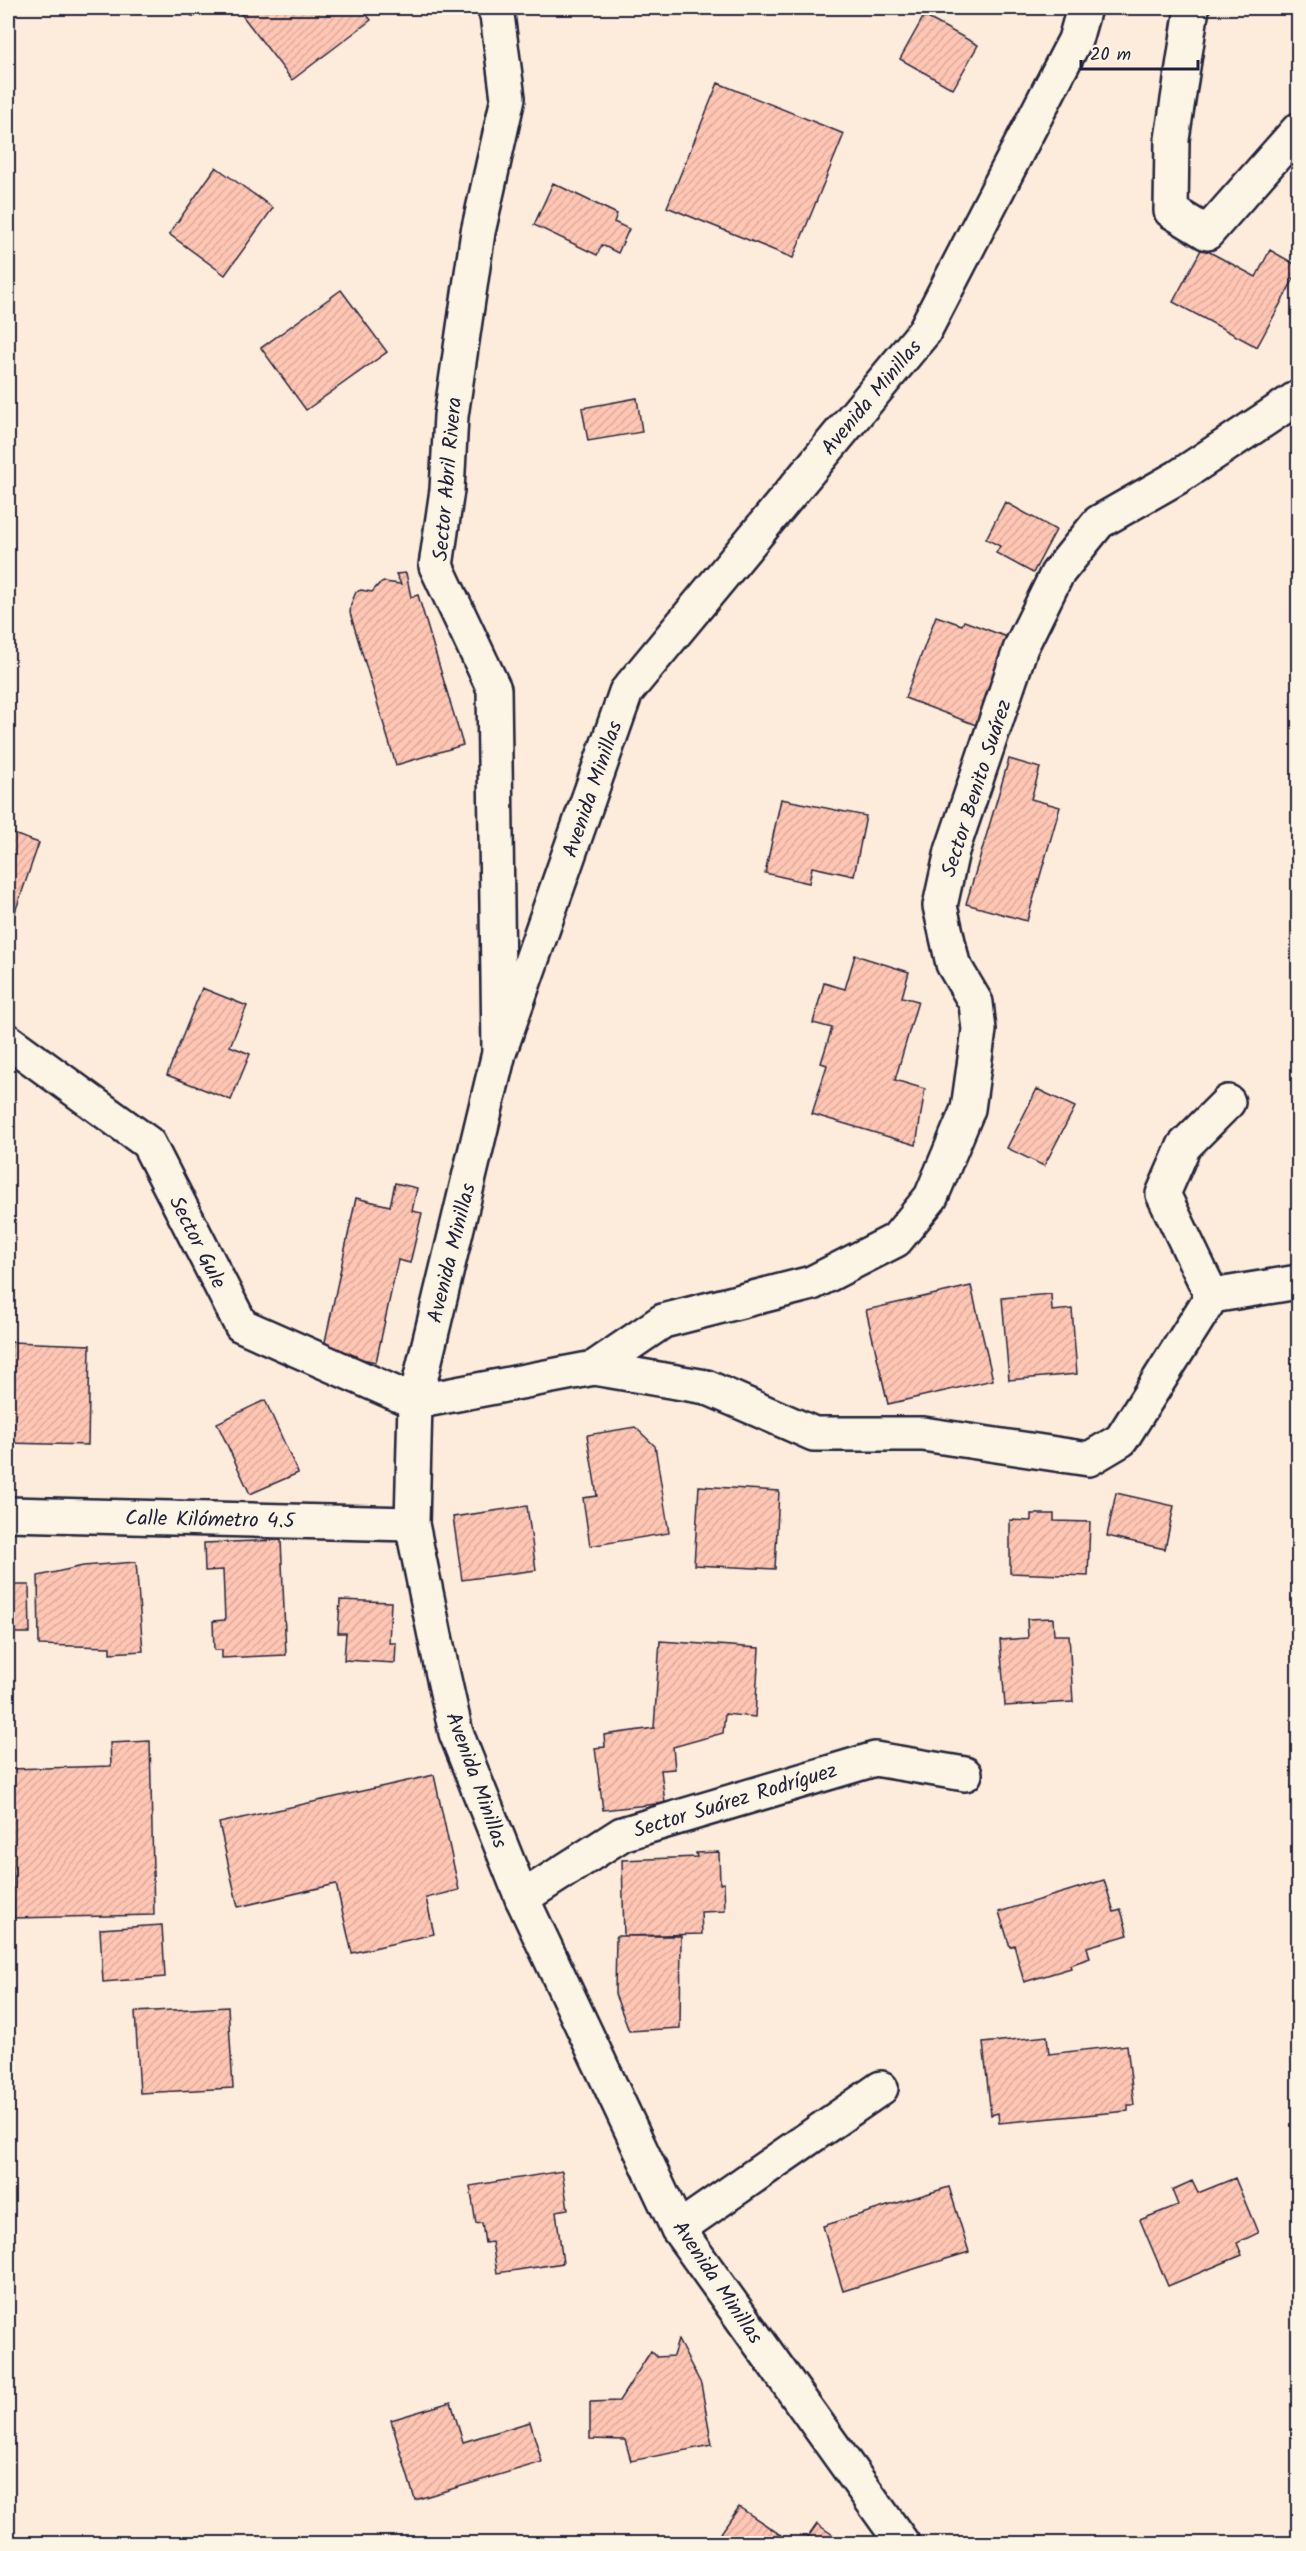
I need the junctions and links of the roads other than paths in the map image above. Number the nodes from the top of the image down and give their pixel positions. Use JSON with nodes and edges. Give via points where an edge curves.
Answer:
{"nodes":[{"id":1,"x":494,"y":8,"type":"edge"},
{"id":2,"x":1084,"y":8,"type":"edge"},
{"id":3,"x":1192,"y":8,"type":"edge"},
{"id":4,"x":1299,"y":130,"type":"edge"},
{"id":5,"x":1297,"y":398,"type":"dead end"},
{"id":6,"x":8,"y":1041,"type":"edge"},
{"id":7,"x":499,"y":1053,"type":"junction"},
{"id":8,"x":1228,"y":1102,"type":"dead end"},
{"id":9,"x":1299,"y":1282,"type":"edge"},
{"id":10,"x":1212,"y":1296,"type":"junction"},
{"id":11,"x":594,"y":1368,"type":"junction"},
{"id":12,"x":415,"y":1401,"type":"junction"},
{"id":13,"x":8,"y":1515,"type":"edge"},
{"id":14,"x":412,"y":1524,"type":"junction"},
{"id":15,"x":965,"y":1774,"type":"dead end"},
{"id":16,"x":522,"y":1898,"type":"junction"},
{"id":17,"x":881,"y":2088,"type":"dead end"},
{"id":18,"x":678,"y":2229,"type":"junction"},
{"id":19,"x":903,"y":2544,"type":"edge"}],
"edges":[{"from":1,"to":7,"type":"street","name":"Sector Abril Rivera","via":[[508,99],[478,232],[451,416],[447,490],[436,566],[494,689]]},
{"from":2,"to":7,"type":"street","name":"Avenida Minillas","via":[[1075,40],[924,332],[626,692]]},
{"from":3,"to":4,"type":"street","via":[[1173,139],[1171,211],[1207,233]]},
{"from":5,"to":11,"type":"street","name":"Sector Benito Suárez","via":[[1178,477],[1099,522],[1057,574],[1021,647],[952,851],[940,906],[953,963],[976,1003],[980,1030],[968,1109],[931,1197],[896,1240],[812,1283],[663,1321]]},
{"from":6,"to":12,"type":"street","name":"Sector Gule","via":[[148,1143],[241,1325]]},
{"from":7,"to":12,"type":"street","name":"Avenida Minillas"},
{"from":8,"to":10,"type":"street","via":[[1184,1146],[1163,1194]]},
{"from":9,"to":10,"type":"street"},
{"from":10,"to":11,"type":"street","name":"Sector Benito Suárez","via":[[1121,1440],[1089,1459],[923,1434],[814,1434],[706,1386]]},
{"from":11,"to":12,"type":"street","name":"Sector Benito Suárez"},
{"from":12,"to":14,"type":"street","name":"Avenida Minillas"},
{"from":13,"to":14,"type":"street","name":"Calle Kilómetro 4.5"},
{"from":14,"to":16,"type":"street","name":"Avenida Minillas","via":[[456,1733]]},
{"from":15,"to":16,"type":"street","name":"Sector Suárez Rodríguez","via":[[875,1758],[622,1834]]},
{"from":16,"to":18,"type":"street","name":"Avenida Minillas"},
{"from":17,"to":18,"type":"street"},
{"from":18,"to":19,"type":"street","name":"Avenida Minillas"}]}
